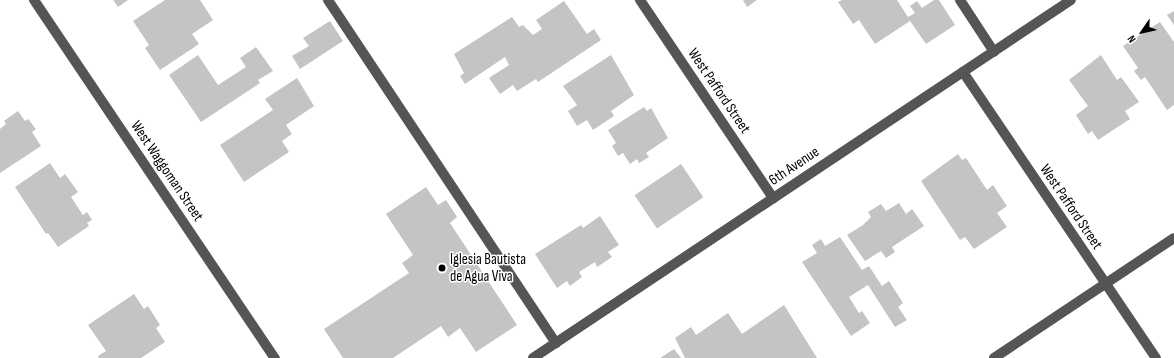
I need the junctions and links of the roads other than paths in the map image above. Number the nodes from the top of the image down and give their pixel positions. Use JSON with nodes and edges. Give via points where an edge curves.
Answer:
{"nodes":[{"id":1,"x":34,"y":0,"type":"edge"},
{"id":2,"x":328,"y":0,"type":"edge"},
{"id":3,"x":640,"y":0,"type":"edge"},
{"id":4,"x":960,"y":0,"type":"edge"},
{"id":5,"x":1071,"y":0,"type":"edge"},
{"id":6,"x":994,"y":52,"type":"junction"},
{"id":7,"x":962,"y":72,"type":"junction"},
{"id":8,"x":773,"y":198,"type":"junction"},
{"id":9,"x":1174,"y":238,"type":"edge"},
{"id":10,"x":1105,"y":284,"type":"junction"},
{"id":11,"x":556,"y":343,"type":"junction"},
{"id":12,"x":275,"y":358,"type":"edge"},
{"id":13,"x":533,"y":358,"type":"edge"},
{"id":14,"x":994,"y":358,"type":"edge"},
{"id":15,"x":1156,"y":358,"type":"edge"}],
"edges":[{"from":1,"to":12,"type":"street","name":"West Waggoman Street"},
{"from":2,"to":11,"type":"street"},
{"from":3,"to":8,"type":"street","name":"West Pafford Street"},
{"from":4,"to":6,"type":"street"},
{"from":5,"to":6,"type":"street","name":"6th Avenue"},
{"from":6,"to":7,"type":"street","name":"6th Avenue"},
{"from":7,"to":8,"type":"street","name":"6th Avenue"},
{"from":7,"to":10,"type":"street","name":"West Pafford Street"},
{"from":8,"to":11,"type":"street","name":"6th Avenue"},
{"from":9,"to":10,"type":"street"},
{"from":10,"to":14,"type":"street"},
{"from":10,"to":15,"type":"street","name":"West Pafford Street"},
{"from":11,"to":13,"type":"street","name":"6th Avenue"}]}
